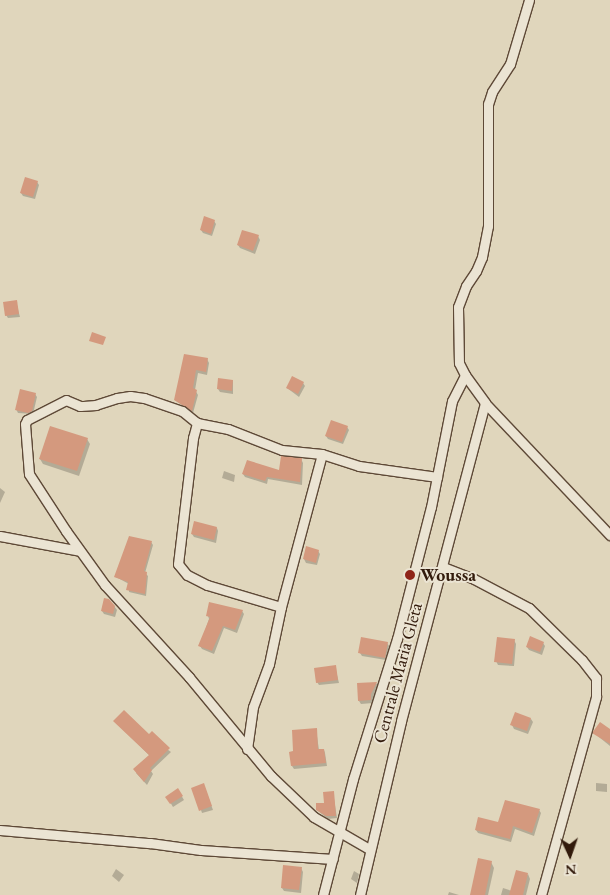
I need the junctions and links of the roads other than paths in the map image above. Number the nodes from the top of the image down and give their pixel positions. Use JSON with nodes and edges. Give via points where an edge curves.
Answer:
{"nodes":[{"id":1,"x":529,"y":0,"type":"edge"},
{"id":2,"x":465,"y":375,"type":"junction"},
{"id":3,"x":484,"y":402,"type":"junction"},
{"id":4,"x":197,"y":423,"type":"junction"},
{"id":5,"x":322,"y":454,"type":"junction"},
{"id":6,"x":437,"y":477,"type":"junction"},
{"id":7,"x":610,"y":535,"type":"edge"},
{"id":8,"x":0,"y":536,"type":"edge"},
{"id":9,"x":80,"y":551,"type":"junction"},
{"id":10,"x":443,"y":567,"type":"junction"},
{"id":11,"x":281,"y":607,"type":"junction"},
{"id":12,"x":247,"y":749,"type":"junction"},
{"id":13,"x":0,"y":830,"type":"edge"},
{"id":14,"x":340,"y":833,"type":"junction"},
{"id":15,"x":369,"y":849,"type":"junction"},
{"id":16,"x":333,"y":859,"type":"junction"},
{"id":17,"x":323,"y":895,"type":"edge"},
{"id":18,"x":360,"y":895,"type":"edge"},
{"id":19,"x":541,"y":895,"type":"edge"}],
"edges":[{"from":1,"to":2,"type":"street","via":[[510,64],[488,104],[490,166],[486,240],[476,271],[458,306],[458,348]]},
{"from":2,"to":3,"type":"street"},
{"from":2,"to":6,"type":"street","via":[[452,401]]},
{"from":3,"to":7,"type":"street"},
{"from":3,"to":10,"type":"street","name":"Centrale Maria Gleta"},
{"from":4,"to":5,"type":"street","via":[[228,429],[282,450]]},
{"from":4,"to":9,"type":"street","via":[[175,408],[130,396],[80,406],[66,400],[27,420],[29,474]]},
{"from":4,"to":11,"type":"street","via":[[178,564],[187,574],[207,585]]},
{"from":5,"to":6,"type":"street","via":[[359,466]]},
{"from":5,"to":11,"type":"street"},
{"from":6,"to":14,"type":"street","via":[[397,639],[353,778]]},
{"from":8,"to":9,"type":"street"},
{"from":9,"to":12,"type":"street","via":[[105,585],[189,677]]},
{"from":10,"to":15,"type":"street","name":"Centrale Maria Gleta"},
{"from":10,"to":19,"type":"street","via":[[474,579],[529,608],[596,678],[596,697]]},
{"from":11,"to":12,"type":"street","via":[[269,664],[253,708]]},
{"from":12,"to":14,"type":"street","via":[[293,799]]},
{"from":13,"to":16,"type":"street"},
{"from":14,"to":15,"type":"street"},
{"from":14,"to":16,"type":"street"},
{"from":15,"to":18,"type":"street","name":"Centrale Maria Gleta"},
{"from":16,"to":17,"type":"street"}]}
